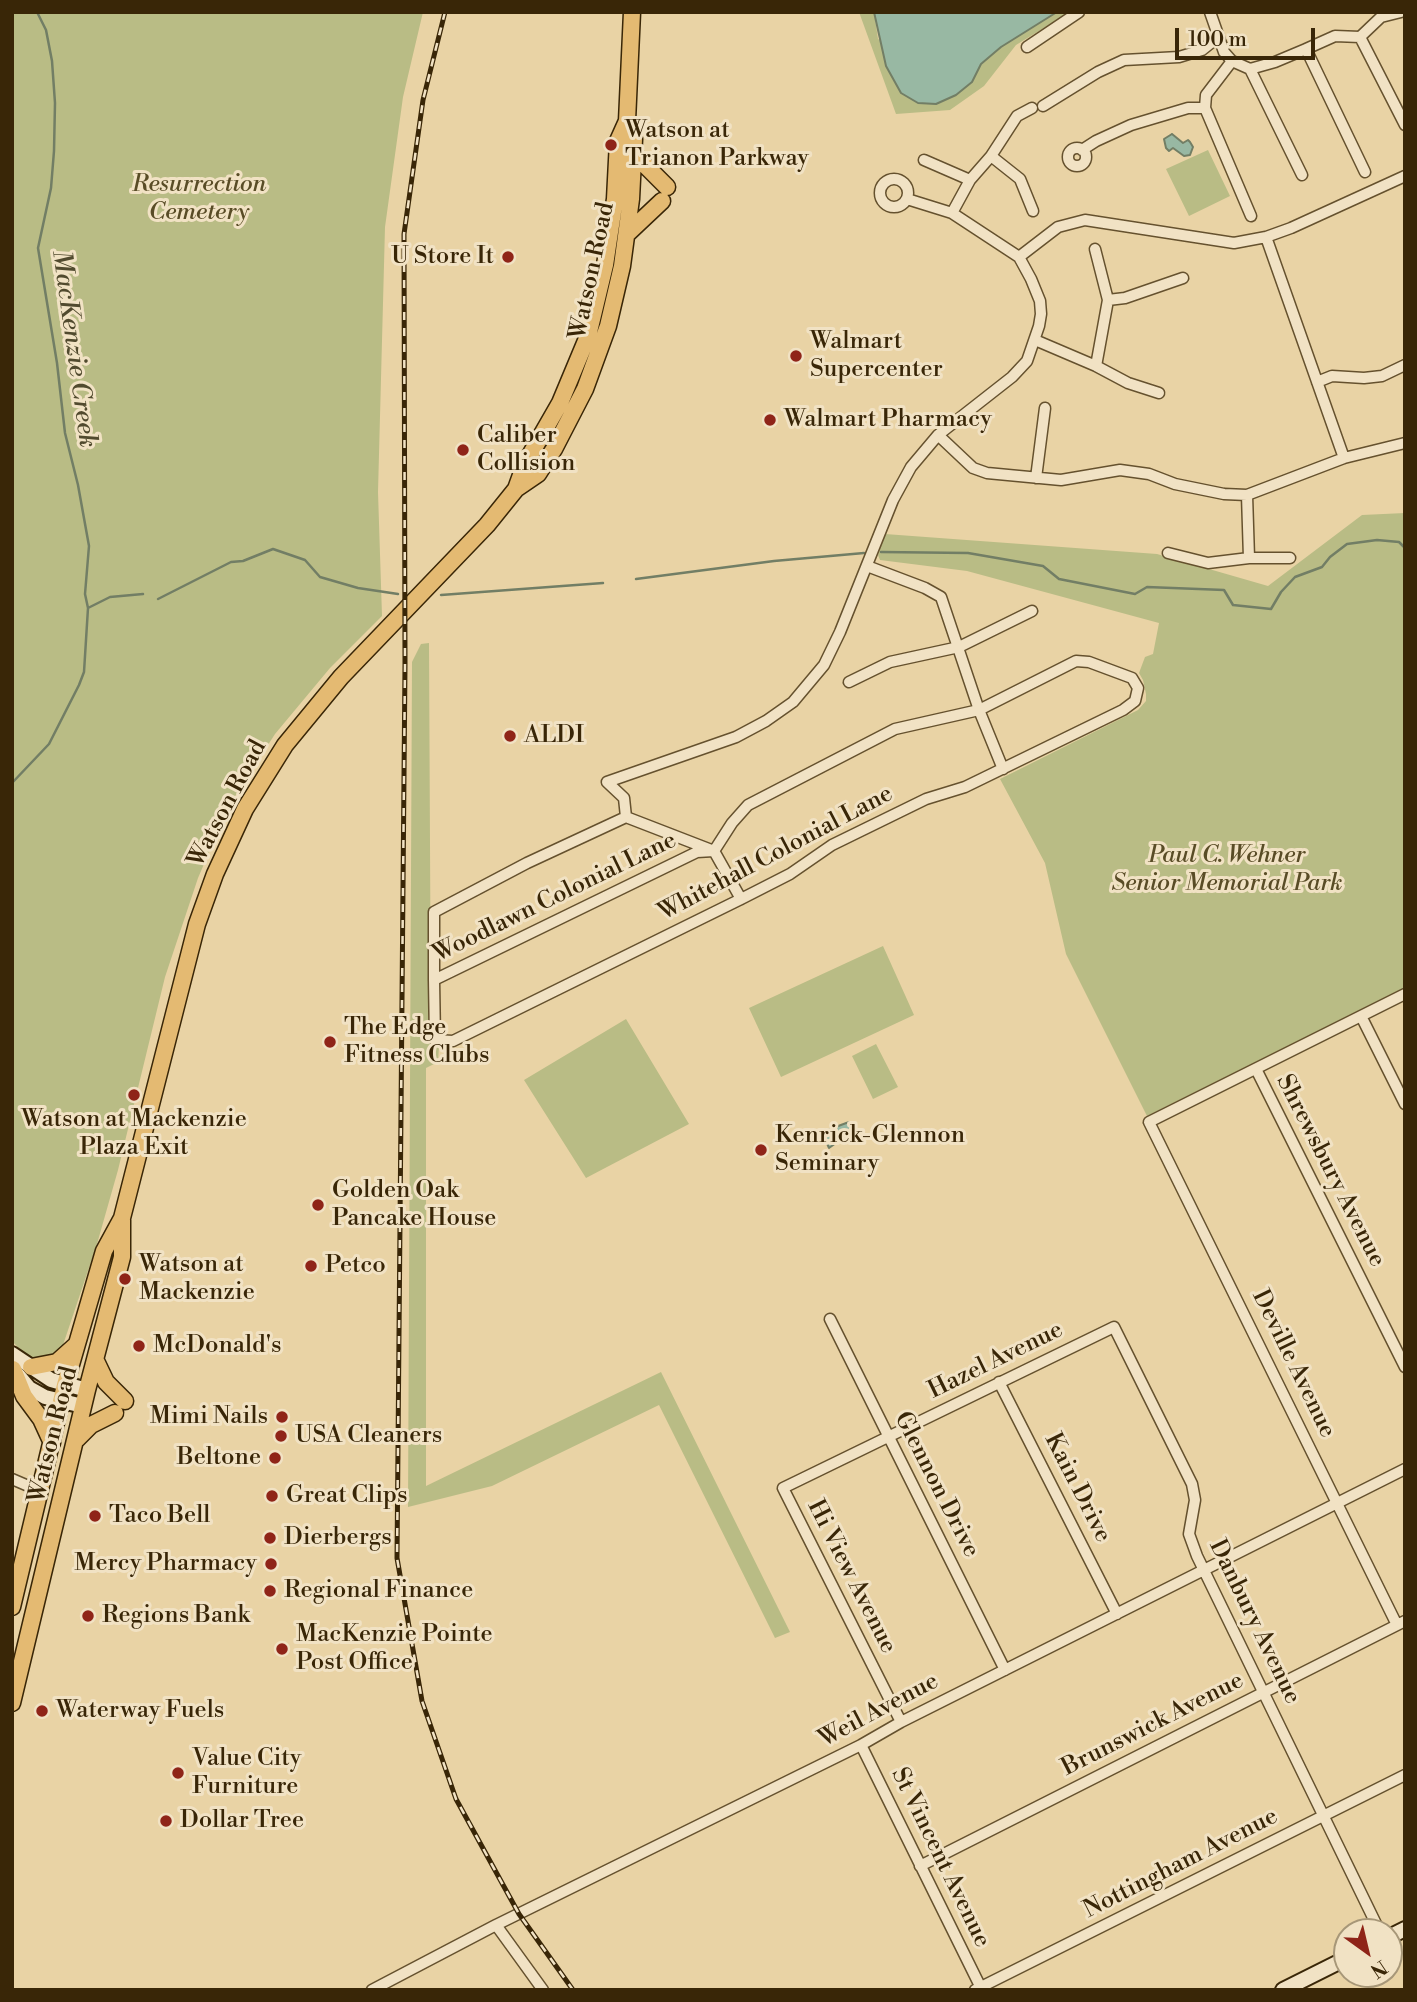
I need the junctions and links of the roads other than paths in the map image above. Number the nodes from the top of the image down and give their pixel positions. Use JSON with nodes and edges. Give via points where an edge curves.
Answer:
{"nodes":[{"id":1,"x":632,"y":12,"type":"edge"},
{"id":2,"x":1079,"y":12,"type":"edge"},
{"id":3,"x":1210,"y":12,"type":"edge"},
{"id":4,"x":1401,"y":12,"type":"edge"},
{"id":5,"x":1360,"y":37,"type":"junction"},
{"id":6,"x":1217,"y":38,"type":"junction"},
{"id":7,"x":1027,"y":47,"type":"dead end"},
{"id":8,"x":1306,"y":49,"type":"junction"},
{"id":9,"x":1232,"y":61,"type":"junction"},
{"id":10,"x":1250,"y":69,"type":"junction"},
{"id":11,"x":1205,"y":108,"type":"junction"},
{"id":12,"x":627,"y":121,"type":"junction"},
{"id":13,"x":1405,"y":125,"type":"edge"},
{"id":14,"x":1082,"y":150,"type":"dead end"},
{"id":15,"x":634,"y":154,"type":"junction"},
{"id":16,"x":990,"y":156,"type":"junction"},
{"id":17,"x":924,"y":160,"type":"dead end"},
{"id":18,"x":1365,"y":172,"type":"dead end"},
{"id":19,"x":1301,"y":176,"type":"dead end"},
{"id":20,"x":1405,"y":176,"type":"edge"},
{"id":21,"x":970,"y":180,"type":"junction"},
{"id":22,"x":907,"y":199,"type":"dead end"},
{"id":23,"x":1033,"y":211,"type":"dead end"},
{"id":24,"x":952,"y":213,"type":"junction"},
{"id":25,"x":1251,"y":216,"type":"dead end"},
{"id":26,"x":627,"y":234,"type":"junction"},
{"id":27,"x":1266,"y":237,"type":"junction"},
{"id":28,"x":1095,"y":248,"type":"dead end"},
{"id":29,"x":1018,"y":257,"type":"junction"},
{"id":30,"x":1183,"y":278,"type":"dead end"},
{"id":31,"x":1108,"y":300,"type":"junction"},
{"id":32,"x":1035,"y":340,"type":"junction"},
{"id":33,"x":1405,"y":365,"type":"edge"},
{"id":34,"x":1096,"y":366,"type":"junction"},
{"id":35,"x":1317,"y":382,"type":"junction"},
{"id":36,"x":1159,"y":393,"type":"dead end"},
{"id":37,"x":1045,"y":408,"type":"dead end"},
{"id":38,"x":938,"y":435,"type":"junction"},
{"id":39,"x":1405,"y":443,"type":"edge"},
{"id":40,"x":1344,"y":458,"type":"junction"},
{"id":41,"x":1036,"y":478,"type":"junction"},
{"id":42,"x":516,"y":489,"type":"junction"},
{"id":43,"x":1247,"y":495,"type":"junction"},
{"id":44,"x":1168,"y":553,"type":"dead end"},
{"id":45,"x":1250,"y":558,"type":"junction"},
{"id":46,"x":1290,"y":558,"type":"dead end"},
{"id":47,"x":867,"y":566,"type":"junction"},
{"id":48,"x":1032,"y":611,"type":"dead end"},
{"id":49,"x":959,"y":647,"type":"junction"},
{"id":50,"x":849,"y":682,"type":"dead end"},
{"id":51,"x":1135,"y":701,"type":"joint"},
{"id":52,"x":979,"y":710,"type":"junction"},
{"id":53,"x":1003,"y":769,"type":"junction"},
{"id":54,"x":626,"y":817,"type":"junction"},
{"id":55,"x":714,"y":851,"type":"junction"},
{"id":56,"x":741,"y":899,"type":"junction"},
{"id":57,"x":434,"y":981,"type":"junction"},
{"id":58,"x":1405,"y":994,"type":"edge"},
{"id":59,"x":1361,"y":1016,"type":"junction"},
{"id":60,"x":435,"y":1040,"type":"joint"},
{"id":61,"x":1256,"y":1069,"type":"junction"},
{"id":62,"x":1405,"y":1104,"type":"edge"},
{"id":63,"x":122,"y":1217,"type":"junction"},
{"id":64,"x":830,"y":1319,"type":"dead end"},
{"id":65,"x":1114,"y":1327,"type":"joint"},
{"id":66,"x":76,"y":1345,"type":"junction"},
{"id":67,"x":12,"y":1354,"type":"edge"},
{"id":68,"x":96,"y":1362,"type":"junction"},
{"id":69,"x":31,"y":1367,"type":"junction"},
{"id":70,"x":1405,"y":1367,"type":"edge"},
{"id":71,"x":12,"y":1369,"type":"edge"},
{"id":72,"x":999,"y":1382,"type":"junction"},
{"id":73,"x":65,"y":1385,"type":"junction"},
{"id":74,"x":87,"y":1390,"type":"junction"},
{"id":75,"x":62,"y":1402,"type":"junction"},
{"id":76,"x":83,"y":1406,"type":"junction"},
{"id":77,"x":889,"y":1436,"type":"junction"},
{"id":78,"x":75,"y":1441,"type":"junction"},
{"id":79,"x":51,"y":1443,"type":"junction"},
{"id":80,"x":1405,"y":1469,"type":"edge"},
{"id":81,"x":12,"y":1479,"type":"edge"},
{"id":82,"x":783,"y":1488,"type":"joint"},
{"id":83,"x":40,"y":1491,"type":"junction"},
{"id":84,"x":1339,"y":1503,"type":"junction"},
{"id":85,"x":1204,"y":1570,"type":"junction"},
{"id":86,"x":12,"y":1607,"type":"edge"},
{"id":87,"x":1117,"y":1614,"type":"junction"},
{"id":88,"x":1401,"y":1623,"type":"edge"},
{"id":89,"x":1005,"y":1670,"type":"junction"},
{"id":90,"x":1265,"y":1693,"type":"junction"},
{"id":91,"x":12,"y":1703,"type":"edge"},
{"id":92,"x":901,"y":1722,"type":"junction"},
{"id":93,"x":861,"y":1745,"type":"junction"},
{"id":94,"x":1405,"y":1775,"type":"edge"},
{"id":95,"x":1323,"y":1816,"type":"junction"},
{"id":96,"x":920,"y":1866,"type":"junction"},
{"id":97,"x":1373,"y":1918,"type":"edge"},
{"id":98,"x":496,"y":1926,"type":"junction"},
{"id":99,"x":1333,"y":1965,"type":"edge"},
{"id":100,"x":979,"y":1989,"type":"edge"},
{"id":101,"x":372,"y":1990,"type":"edge"},
{"id":102,"x":543,"y":1990,"type":"edge"},
{"id":103,"x":1283,"y":1990,"type":"edge"}],
"edges":[{"from":1,"to":12,"type":"main road","name":"Watson Road"},
{"from":2,"to":7,"type":"street"},
{"from":3,"to":6,"type":"street"},
{"from":4,"to":5,"type":"street","via":[[1381,18]]},
{"from":5,"to":8,"type":"street","via":[[1335,36]]},
{"from":5,"to":13,"type":"street"},
{"from":6,"to":9,"type":"street"},
{"from":6,"to":16,"type":"street","via":[[1202,50],[1179,57],[1124,60],[1098,72],[1017,116]]},
{"from":8,"to":10,"type":"street"},
{"from":8,"to":18,"type":"street"},
{"from":9,"to":10,"type":"street"},
{"from":9,"to":11,"type":"street","via":[[1206,95]]},
{"from":10,"to":19,"type":"street"},
{"from":11,"to":14,"type":"street","via":[[1188,108],[1131,125]]},
{"from":11,"to":25,"type":"street"},
{"from":12,"to":15,"type":"main road","name":"Watson Road"},
{"from":12,"to":42,"type":"main road","name":"Watson Road","via":[[618,141],[608,247],[588,335]]},
{"from":15,"to":26,"type":"main road","name":"Watson Road"},
{"from":15,"to":26,"type":"main road","via":[[665,194]]},
{"from":16,"to":21,"type":"street"},
{"from":16,"to":23,"type":"street","via":[[1020,179]]},
{"from":17,"to":21,"type":"street"},
{"from":20,"to":27,"type":"street"},
{"from":21,"to":24,"type":"street"},
{"from":22,"to":24,"type":"street"},
{"from":24,"to":29,"type":"street"},
{"from":26,"to":42,"type":"main road","name":"Watson Road","via":[[608,326],[585,389],[538,474]]},
{"from":27,"to":29,"type":"street","via":[[1234,243],[1085,220],[1058,227]]},
{"from":27,"to":35,"type":"street"},
{"from":28,"to":31,"type":"street"},
{"from":29,"to":32,"type":"street","via":[[1040,301]]},
{"from":30,"to":31,"type":"street"},
{"from":31,"to":34,"type":"street"},
{"from":32,"to":34,"type":"street"},
{"from":32,"to":38,"type":"street","via":[[1027,361],[1012,377]]},
{"from":33,"to":35,"type":"street","via":[[1382,376],[1332,376]]},
{"from":34,"to":36,"type":"street"},
{"from":35,"to":40,"type":"street"},
{"from":37,"to":41,"type":"street"},
{"from":38,"to":41,"type":"street","via":[[973,468]]},
{"from":38,"to":47,"type":"street","via":[[911,467],[893,500]]},
{"from":39,"to":40,"type":"street"},
{"from":40,"to":43,"type":"street"},
{"from":41,"to":43,"type":"street","via":[[1060,480],[1120,470]]},
{"from":42,"to":63,"type":"main road","name":"Watson Road","via":[[468,546],[318,702],[245,809],[197,924]]},
{"from":43,"to":45,"type":"street"},
{"from":44,"to":45,"type":"street","via":[[1208,563]]},
{"from":45,"to":46,"type":"street"},
{"from":47,"to":49,"type":"street","via":[[941,597]]},
{"from":47,"to":54,"type":"street","via":[[824,665],[793,702],[736,737],[607,782],[624,798]]},
{"from":48,"to":49,"type":"street"},
{"from":49,"to":50,"type":"street","via":[[890,662]]},
{"from":49,"to":52,"type":"street"},
{"from":51,"to":52,"type":"street","name":"Woodlawn Colonial Lane","via":[[1138,688],[1132,678],[1089,662],[1076,662]]},
{"from":51,"to":53,"type":"street","name":"Whitehall Colonial Lane"},
{"from":52,"to":53,"type":"street"},
{"from":52,"to":55,"type":"street","name":"Woodlawn Colonial Lane","via":[[895,730],[748,805]]},
{"from":53,"to":56,"type":"street","name":"Whitehall Colonial Lane","via":[[926,799],[832,845],[790,874]]},
{"from":54,"to":55,"type":"street"},
{"from":54,"to":57,"type":"street","via":[[434,912]]},
{"from":55,"to":56,"type":"street"},
{"from":55,"to":57,"type":"street","name":"Woodlawn Colonial Lane","via":[[697,852]]},
{"from":56,"to":60,"type":"street","name":"Whitehall Colonial Lane","via":[[453,1041]]},
{"from":57,"to":60,"type":"street","name":"Woodlawn Colonial Lane"},
{"from":58,"to":59,"type":"street"},
{"from":59,"to":61,"type":"street"},
{"from":59,"to":62,"type":"street"},
{"from":61,"to":70,"type":"street","name":"Shrewsbury Avenue"},
{"from":61,"to":84,"type":"street","name":"Deville Avenue","via":[[1149,1122]]},
{"from":63,"to":66,"type":"main road","name":"Watson Road","via":[[104,1251]]},
{"from":63,"to":68,"type":"main road","name":"Watson Road","via":[[122,1257]]},
{"from":64,"to":77,"type":"street","name":"Glennon Drive"},
{"from":65,"to":72,"type":"street","name":"Hazel Avenue"},
{"from":65,"to":85,"type":"street","name":"Danbury Avenue","via":[[1192,1484],[1195,1500],[1189,1534]]},
{"from":66,"to":69,"type":"main road","via":[[57,1362]]},
{"from":66,"to":73,"type":"main road","name":"Watson Road"},
{"from":67,"to":69,"type":"main road"},
{"from":68,"to":74,"type":"main road","name":"Watson Road"},
{"from":68,"to":78,"type":"main road","via":[[120,1407]]},
{"from":69,"to":73,"type":"main road"},
{"from":71,"to":75,"type":"main road","via":[[33,1391]]},
{"from":71,"to":79,"type":"main road"},
{"from":72,"to":77,"type":"street","name":"Hazel Avenue"},
{"from":72,"to":87,"type":"street","name":"Kain Drive"},
{"from":73,"to":74,"type":"main road"},
{"from":73,"to":75,"type":"main road","name":"Watson Road"},
{"from":74,"to":76,"type":"main road","name":"Watson Road"},
{"from":75,"to":76,"type":"main road"},
{"from":75,"to":79,"type":"main road","name":"Watson Road"},
{"from":76,"to":78,"type":"main road","name":"Watson Road"},
{"from":77,"to":82,"type":"street","name":"Hazel Avenue"},
{"from":77,"to":89,"type":"street","name":"Glennon Drive"},
{"from":78,"to":91,"type":"main road","name":"Watson Road"},
{"from":79,"to":83,"type":"main road","name":"Watson Road"},
{"from":80,"to":84,"type":"street","name":"Weil Avenue"},
{"from":81,"to":83,"type":"street"},
{"from":82,"to":92,"type":"street","name":"Hi View Avenue"},
{"from":83,"to":86,"type":"main road","name":"Watson Road"},
{"from":84,"to":85,"type":"street","name":"Weil Avenue"},
{"from":84,"to":88,"type":"street","name":"Deville Avenue"},
{"from":85,"to":87,"type":"street","name":"Weil Avenue"},
{"from":85,"to":90,"type":"street","name":"Danbury Avenue"},
{"from":87,"to":89,"type":"street","name":"Weil Avenue"},
{"from":88,"to":90,"type":"street","name":"Brunswick Avenue"},
{"from":89,"to":92,"type":"street","name":"Weil Avenue"},
{"from":90,"to":95,"type":"street","name":"Danbury Avenue"},
{"from":90,"to":96,"type":"street","name":"Brunswick Avenue"},
{"from":92,"to":93,"type":"street","name":"Weil Avenue"},
{"from":93,"to":96,"type":"street","name":"St Vincent Avenue"},
{"from":93,"to":98,"type":"street","name":"Weil Avenue"},
{"from":94,"to":95,"type":"street","name":"Nottingham Avenue"},
{"from":95,"to":97,"type":"street","name":"Danbury Avenue"},
{"from":95,"to":100,"type":"street","name":"Nottingham Avenue"},
{"from":96,"to":100,"type":"street","name":"St Vincent Avenue"},
{"from":98,"to":101,"type":"street","name":"Weil Avenue"},
{"from":98,"to":102,"type":"street"},
{"from":99,"to":103,"type":"main road"}]}
